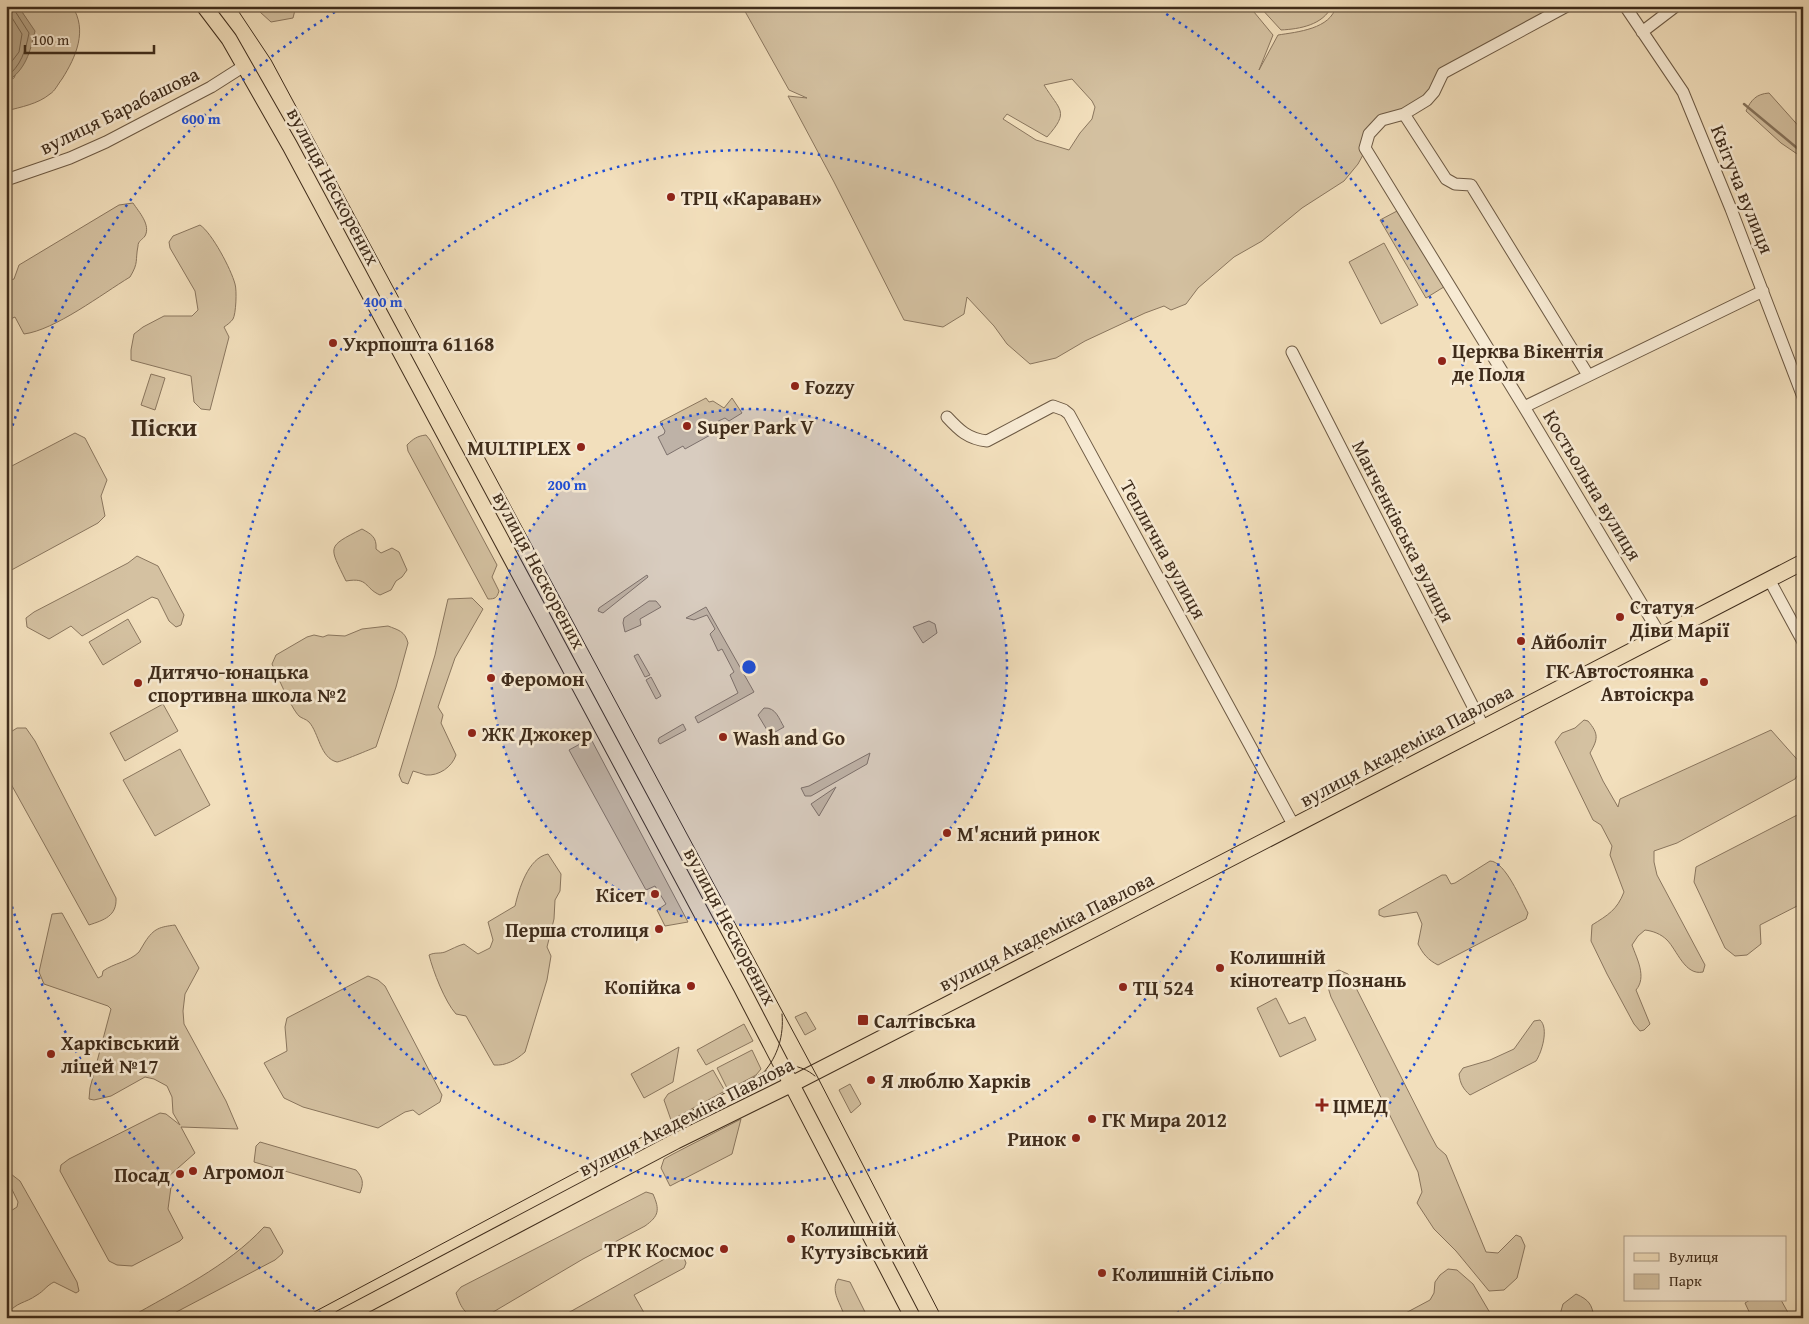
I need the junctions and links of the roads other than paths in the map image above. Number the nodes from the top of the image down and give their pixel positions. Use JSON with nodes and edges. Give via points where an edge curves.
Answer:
{"nodes":[{"id":1,"x":204,"y":6,"type":"edge"},
{"id":2,"x":1567,"y":6,"type":"edge"},
{"id":3,"x":1625,"y":6,"type":"edge"},
{"id":4,"x":1676,"y":6,"type":"edge"},
{"id":5,"x":1642,"y":32,"type":"junction"},
{"id":6,"x":244,"y":66,"type":"junction"},
{"id":7,"x":1404,"y":114,"type":"junction"},
{"id":8,"x":6,"y":180,"type":"edge"},
{"id":9,"x":1763,"y":291,"type":"junction"},
{"id":10,"x":1292,"y":352,"type":"dead end"},
{"id":11,"x":1588,"y":375,"type":"junction"},
{"id":12,"x":1803,"y":397,"type":"edge"},
{"id":13,"x":1524,"y":407,"type":"junction"},
{"id":14,"x":947,"y":417,"type":"dead end"},
{"id":15,"x":1803,"y":562,"type":"edge"},
{"id":16,"x":1770,"y":581,"type":"junction"},
{"id":17,"x":1661,"y":636,"type":"junction"},
{"id":18,"x":1803,"y":642,"type":"edge"},
{"id":19,"x":1483,"y":726,"type":"junction"},
{"id":20,"x":1294,"y":826,"type":"junction"},
{"id":21,"x":792,"y":1084,"type":"junction"},
{"id":22,"x":341,"y":1318,"type":"edge"},
{"id":23,"x":913,"y":1318,"type":"edge"}],
"edges":[{"from":1,"to":6,"type":"main road","name":"вулиця Нескорених"},
{"from":2,"to":7,"type":"street","via":[[1444,73],[1427,100]]},
{"from":3,"to":5,"type":"street","name":"Квітуча вулиця"},
{"from":4,"to":5,"type":"street"},
{"from":5,"to":9,"type":"street","name":"Квітуча вулиця","via":[[1683,92]]},
{"from":6,"to":8,"type":"street","name":"вулиця Барабашова","via":[[106,142]]},
{"from":6,"to":21,"type":"main road","name":"вулиця Нескорених"},
{"from":7,"to":11,"type":"street","via":[[1446,179],[1455,184],[1471,185]]},
{"from":7,"to":13,"type":"street","name":"Костьольна вулиця","via":[[1382,120],[1369,134],[1365,148]]},
{"from":9,"to":11,"type":"street"},
{"from":9,"to":12,"type":"street","name":"Квітуча вулиця"},
{"from":10,"to":19,"type":"street","name":"Манченківська вулиця"},
{"from":11,"to":13,"type":"street"},
{"from":13,"to":17,"type":"street","name":"Костьольна вулиця"},
{"from":14,"to":20,"type":"street","name":"Теплична вулиця","via":[[966,436],[987,441],[1053,406],[1069,414]]},
{"from":15,"to":16,"type":"main road","name":"вулиця Академіка Павлова"},
{"from":16,"to":17,"type":"main road","name":"вулиця Академіка Павлова"},
{"from":16,"to":18,"type":"street"},
{"from":17,"to":19,"type":"main road","name":"вулиця Академіка Павлова"},
{"from":19,"to":20,"type":"main road","name":"вулиця Академіка Павлова"},
{"from":20,"to":21,"type":"main road","name":"вулиця Академіка Павлова"},
{"from":21,"to":22,"type":"main road","name":"вулиця Академіка Павлова","via":[[676,1141]]},
{"from":21,"to":23,"type":"main road","name":"вулиця Нескорених"}]}
